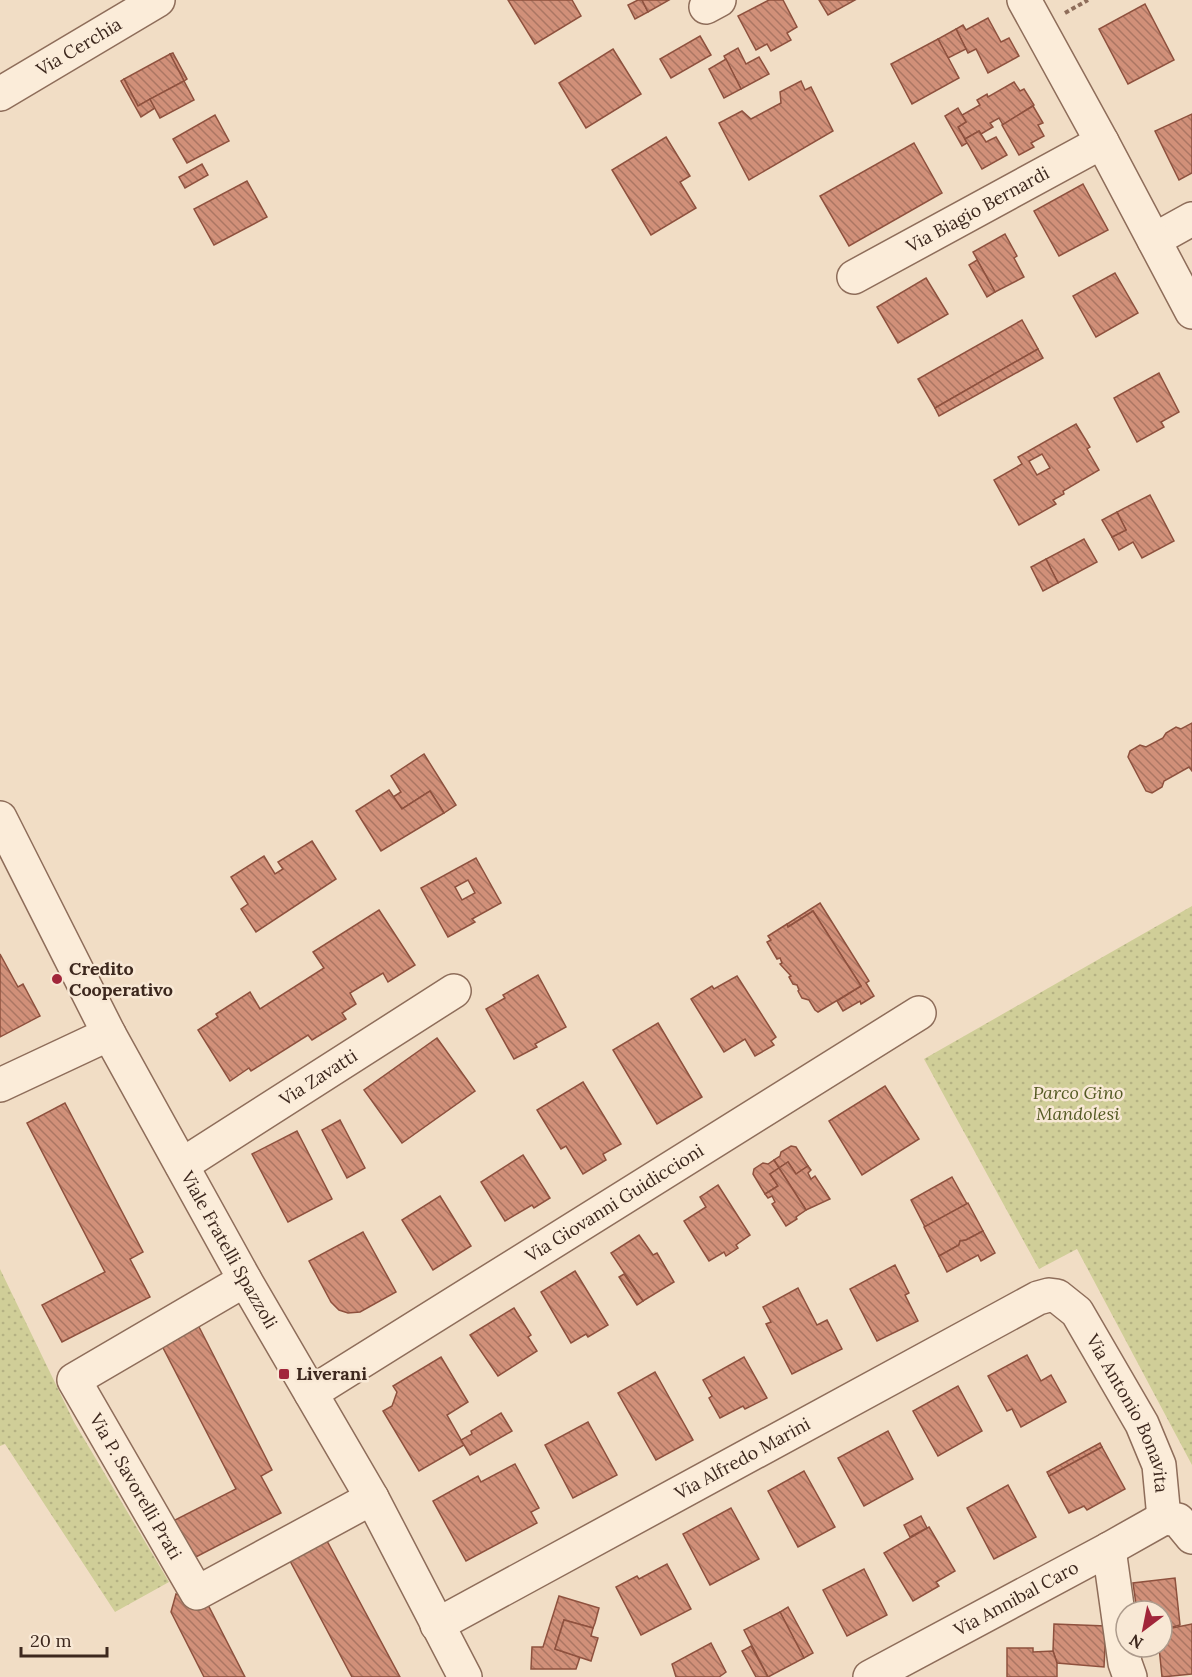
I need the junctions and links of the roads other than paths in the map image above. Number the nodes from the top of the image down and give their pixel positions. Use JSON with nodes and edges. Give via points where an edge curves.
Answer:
{"nodes":[{"id":1,"x":158,"y":0,"type":"edge"},
{"id":2,"x":1024,"y":0,"type":"edge"},
{"id":3,"x":0,"y":94,"type":"edge"},
{"id":4,"x":1102,"y":142,"type":"junction"},
{"id":5,"x":1192,"y":219,"type":"edge"},
{"id":6,"x":1154,"y":240,"type":"junction"},
{"id":7,"x":854,"y":277,"type":"dead end"},
{"id":8,"x":1192,"y":312,"type":"edge"},
{"id":9,"x":2,"y":827,"type":"edge"},
{"id":10,"x":454,"y":991,"type":"dead end"},
{"id":11,"x":919,"y":1013,"type":"dead end"},
{"id":12,"x":109,"y":1034,"type":"junction"},
{"id":13,"x":0,"y":1085,"type":"edge"},
{"id":14,"x":182,"y":1165,"type":"junction"},
{"id":15,"x":245,"y":1280,"type":"junction"},
{"id":16,"x":1049,"y":1295,"type":"joint"},
{"id":17,"x":311,"y":1393,"type":"junction"},
{"id":18,"x":372,"y":1498,"type":"junction"},
{"id":19,"x":1164,"y":1518,"type":"junction"},
{"id":20,"x":1192,"y":1537,"type":"edge"},
{"id":21,"x":1109,"y":1549,"type":"junction"},
{"id":22,"x":437,"y":1625,"type":"junction"},
{"id":23,"x":465,"y":1677,"type":"edge"},
{"id":24,"x":870,"y":1677,"type":"edge"},
{"id":25,"x":1130,"y":1677,"type":"edge"}],
"edges":[{"from":1,"to":3,"type":"street","name":"Via Cerchia"},
{"from":2,"to":4,"type":"street"},
{"from":4,"to":6,"type":"street"},
{"from":4,"to":7,"type":"street","name":"Via Biagio Bernardi"},
{"from":5,"to":6,"type":"street"},
{"from":6,"to":8,"type":"street"},
{"from":9,"to":12,"type":"street","name":"Viale Fratelli Spazzoli"},
{"from":10,"to":14,"type":"street","name":"Via Zavatti"},
{"from":11,"to":17,"type":"street","name":"Via Giovanni Guidiccioni"},
{"from":12,"to":13,"type":"street"},
{"from":12,"to":14,"type":"street","name":"Viale Fratelli Spazzoli"},
{"from":14,"to":15,"type":"street","name":"Viale Fratelli Spazzoli"},
{"from":15,"to":17,"type":"street","name":"Viale Fratelli Spazzoli"},
{"from":15,"to":18,"type":"street","name":"Via P. Savorelli Prati","via":[[74,1380],[197,1593]]},
{"from":16,"to":19,"type":"street","name":"Via Antonio Bonavita","via":[[1057,1296],[1077,1312],[1142,1424],[1159,1465]]},
{"from":16,"to":22,"type":"street","name":"Via Alfredo Marini"},
{"from":17,"to":18,"type":"street","name":"Viale Fratelli Spazzoli"},
{"from":18,"to":22,"type":"street","name":"Viale Fratelli Spazzoli"},
{"from":19,"to":20,"type":"street","name":"Via Antonio Bonavita","via":[[1178,1521]]},
{"from":19,"to":21,"type":"street","name":"Via Annibal Caro"},
{"from":21,"to":24,"type":"street","name":"Via Annibal Caro"},
{"from":21,"to":25,"type":"street"},
{"from":22,"to":23,"type":"street","name":"Viale Fratelli Spazzoli"}]}
